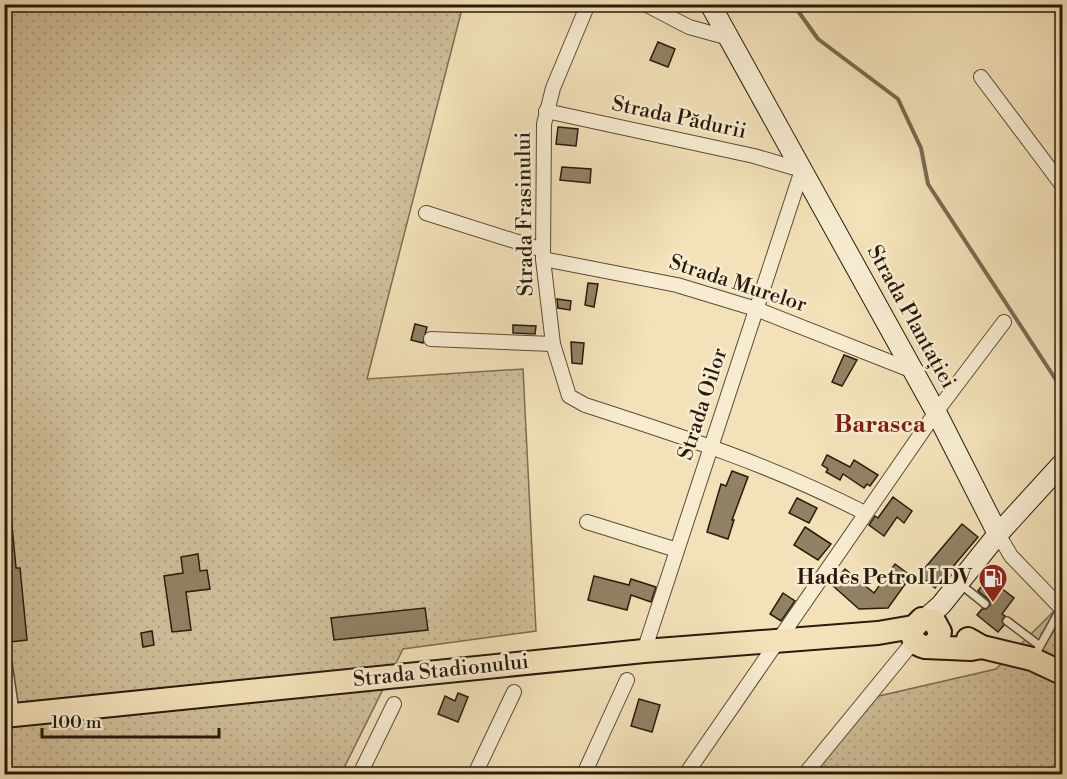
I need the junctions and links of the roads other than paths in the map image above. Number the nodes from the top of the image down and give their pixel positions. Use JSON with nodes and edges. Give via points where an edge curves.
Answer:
{"nodes":[{"id":1,"x":588,"y":4,"type":"edge"},
{"id":2,"x":645,"y":4,"type":"edge"},
{"id":3,"x":710,"y":4,"type":"edge"},
{"id":4,"x":729,"y":38,"type":"junction"},
{"id":5,"x":981,"y":77,"type":"dead end"},
{"id":6,"x":546,"y":111,"type":"junction"},
{"id":7,"x":802,"y":170,"type":"junction"},
{"id":8,"x":1062,"y":185,"type":"edge"},
{"id":9,"x":426,"y":213,"type":"dead end"},
{"id":10,"x":543,"y":255,"type":"junction"},
{"id":11,"x":756,"y":309,"type":"junction"},
{"id":12,"x":1004,"y":322,"type":"dead end"},
{"id":13,"x":431,"y":339,"type":"dead end"},
{"id":14,"x":553,"y":344,"type":"junction"},
{"id":15,"x":913,"y":371,"type":"junction"},
{"id":16,"x":936,"y":412,"type":"junction"},
{"id":17,"x":711,"y":445,"type":"junction"},
{"id":18,"x":1062,"y":464,"type":"edge"},
{"id":19,"x":865,"y":513,"type":"junction"},
{"id":20,"x":588,"y":522,"type":"dead end"},
{"id":21,"x":998,"y":534,"type":"junction"},
{"id":22,"x":677,"y":550,"type":"junction"},
{"id":23,"x":958,"y":582,"type":"junction"},
{"id":24,"x":985,"y":604,"type":"dead end"},
{"id":25,"x":1062,"y":609,"type":"edge"},
{"id":26,"x":1007,"y":621,"type":"dead end"},
{"id":27,"x":926,"y":629,"type":"junction"},
{"id":28,"x":4,"y":637,"type":"edge"},
{"id":29,"x":777,"y":640,"type":"junction"},
{"id":30,"x":644,"y":651,"type":"junction"},
{"id":31,"x":1036,"y":652,"type":"junction"},
{"id":32,"x":7,"y":668,"type":"edge"},
{"id":33,"x":1062,"y":673,"type":"edge"},
{"id":34,"x":627,"y":680,"type":"dead end"},
{"id":35,"x":514,"y":692,"type":"dead end"},
{"id":36,"x":393,"y":704,"type":"dead end"},
{"id":37,"x":10,"y":716,"type":"edge"},
{"id":38,"x":360,"y":774,"type":"edge"},
{"id":39,"x":475,"y":774,"type":"edge"},
{"id":40,"x":584,"y":774,"type":"edge"},
{"id":41,"x":686,"y":774,"type":"edge"},
{"id":42,"x":805,"y":774,"type":"edge"}],
"edges":[{"from":1,"to":6,"type":"street","name":"Strada Frasinului","via":[[572,36]]},
{"from":2,"to":4,"type":"street","via":[[689,27]]},
{"from":3,"to":4,"type":"main road","name":"Strada Plantației"},
{"from":4,"to":7,"type":"main road","name":"Strada Plantației"},
{"from":5,"to":8,"type":"street"},
{"from":6,"to":7,"type":"street","name":"Strada Pădurii"},
{"from":6,"to":10,"type":"street","name":"Strada Frasinului"},
{"from":7,"to":11,"type":"street","name":"Strada Oilor"},
{"from":7,"to":15,"type":"main road","name":"Strada Plantației"},
{"from":9,"to":10,"type":"street","name":"Strada Murelor"},
{"from":10,"to":11,"type":"street","name":"Strada Murelor","via":[[652,279]]},
{"from":10,"to":14,"type":"street","name":"Strada Frasinului"},
{"from":11,"to":15,"type":"street","name":"Strada Murelor"},
{"from":11,"to":17,"type":"street","name":"Strada Oilor"},
{"from":12,"to":16,"type":"street"},
{"from":13,"to":14,"type":"street"},
{"from":14,"to":17,"type":"street","name":"Strada Frasinului","via":[[564,386],[573,400]]},
{"from":15,"to":16,"type":"main road","name":"Strada Plantației"},
{"from":16,"to":19,"type":"street"},
{"from":16,"to":21,"type":"main road","name":"Strada Plantației"},
{"from":17,"to":19,"type":"street","name":"Strada Frasinului","via":[[793,477]]},
{"from":17,"to":22,"type":"street","name":"Strada Oilor"},
{"from":18,"to":21,"type":"main road"},
{"from":19,"to":29,"type":"street"},
{"from":20,"to":22,"type":"street"},
{"from":21,"to":23,"type":"main road"},
{"from":21,"to":25,"type":"street","name":"Strada Plantației","via":[[1011,556]]},
{"from":22,"to":30,"type":"street","name":"Strada Oilor"},
{"from":23,"to":24,"type":"lane"},
{"from":23,"to":27,"type":"main road"},
{"from":25,"to":31,"type":"lane"},
{"from":26,"to":31,"type":"lane"},
{"from":27,"to":29,"type":"main road","name":"Strada Stadionului"},
{"from":27,"to":31,"type":"main road","name":"Strada Stadionului","via":[[982,647]]},
{"from":27,"to":42,"type":"street"},
{"from":28,"to":32,"type":"lane"},
{"from":29,"to":30,"type":"main road","name":"Strada Stadionului"},
{"from":29,"to":41,"type":"street"},
{"from":30,"to":37,"type":"main road","name":"Strada Stadionului"},
{"from":31,"to":33,"type":"main road","name":"Strada Stadionului"},
{"from":32,"to":37,"type":"lane"},
{"from":34,"to":40,"type":"street"},
{"from":35,"to":39,"type":"street"},
{"from":36,"to":38,"type":"street"}]}
